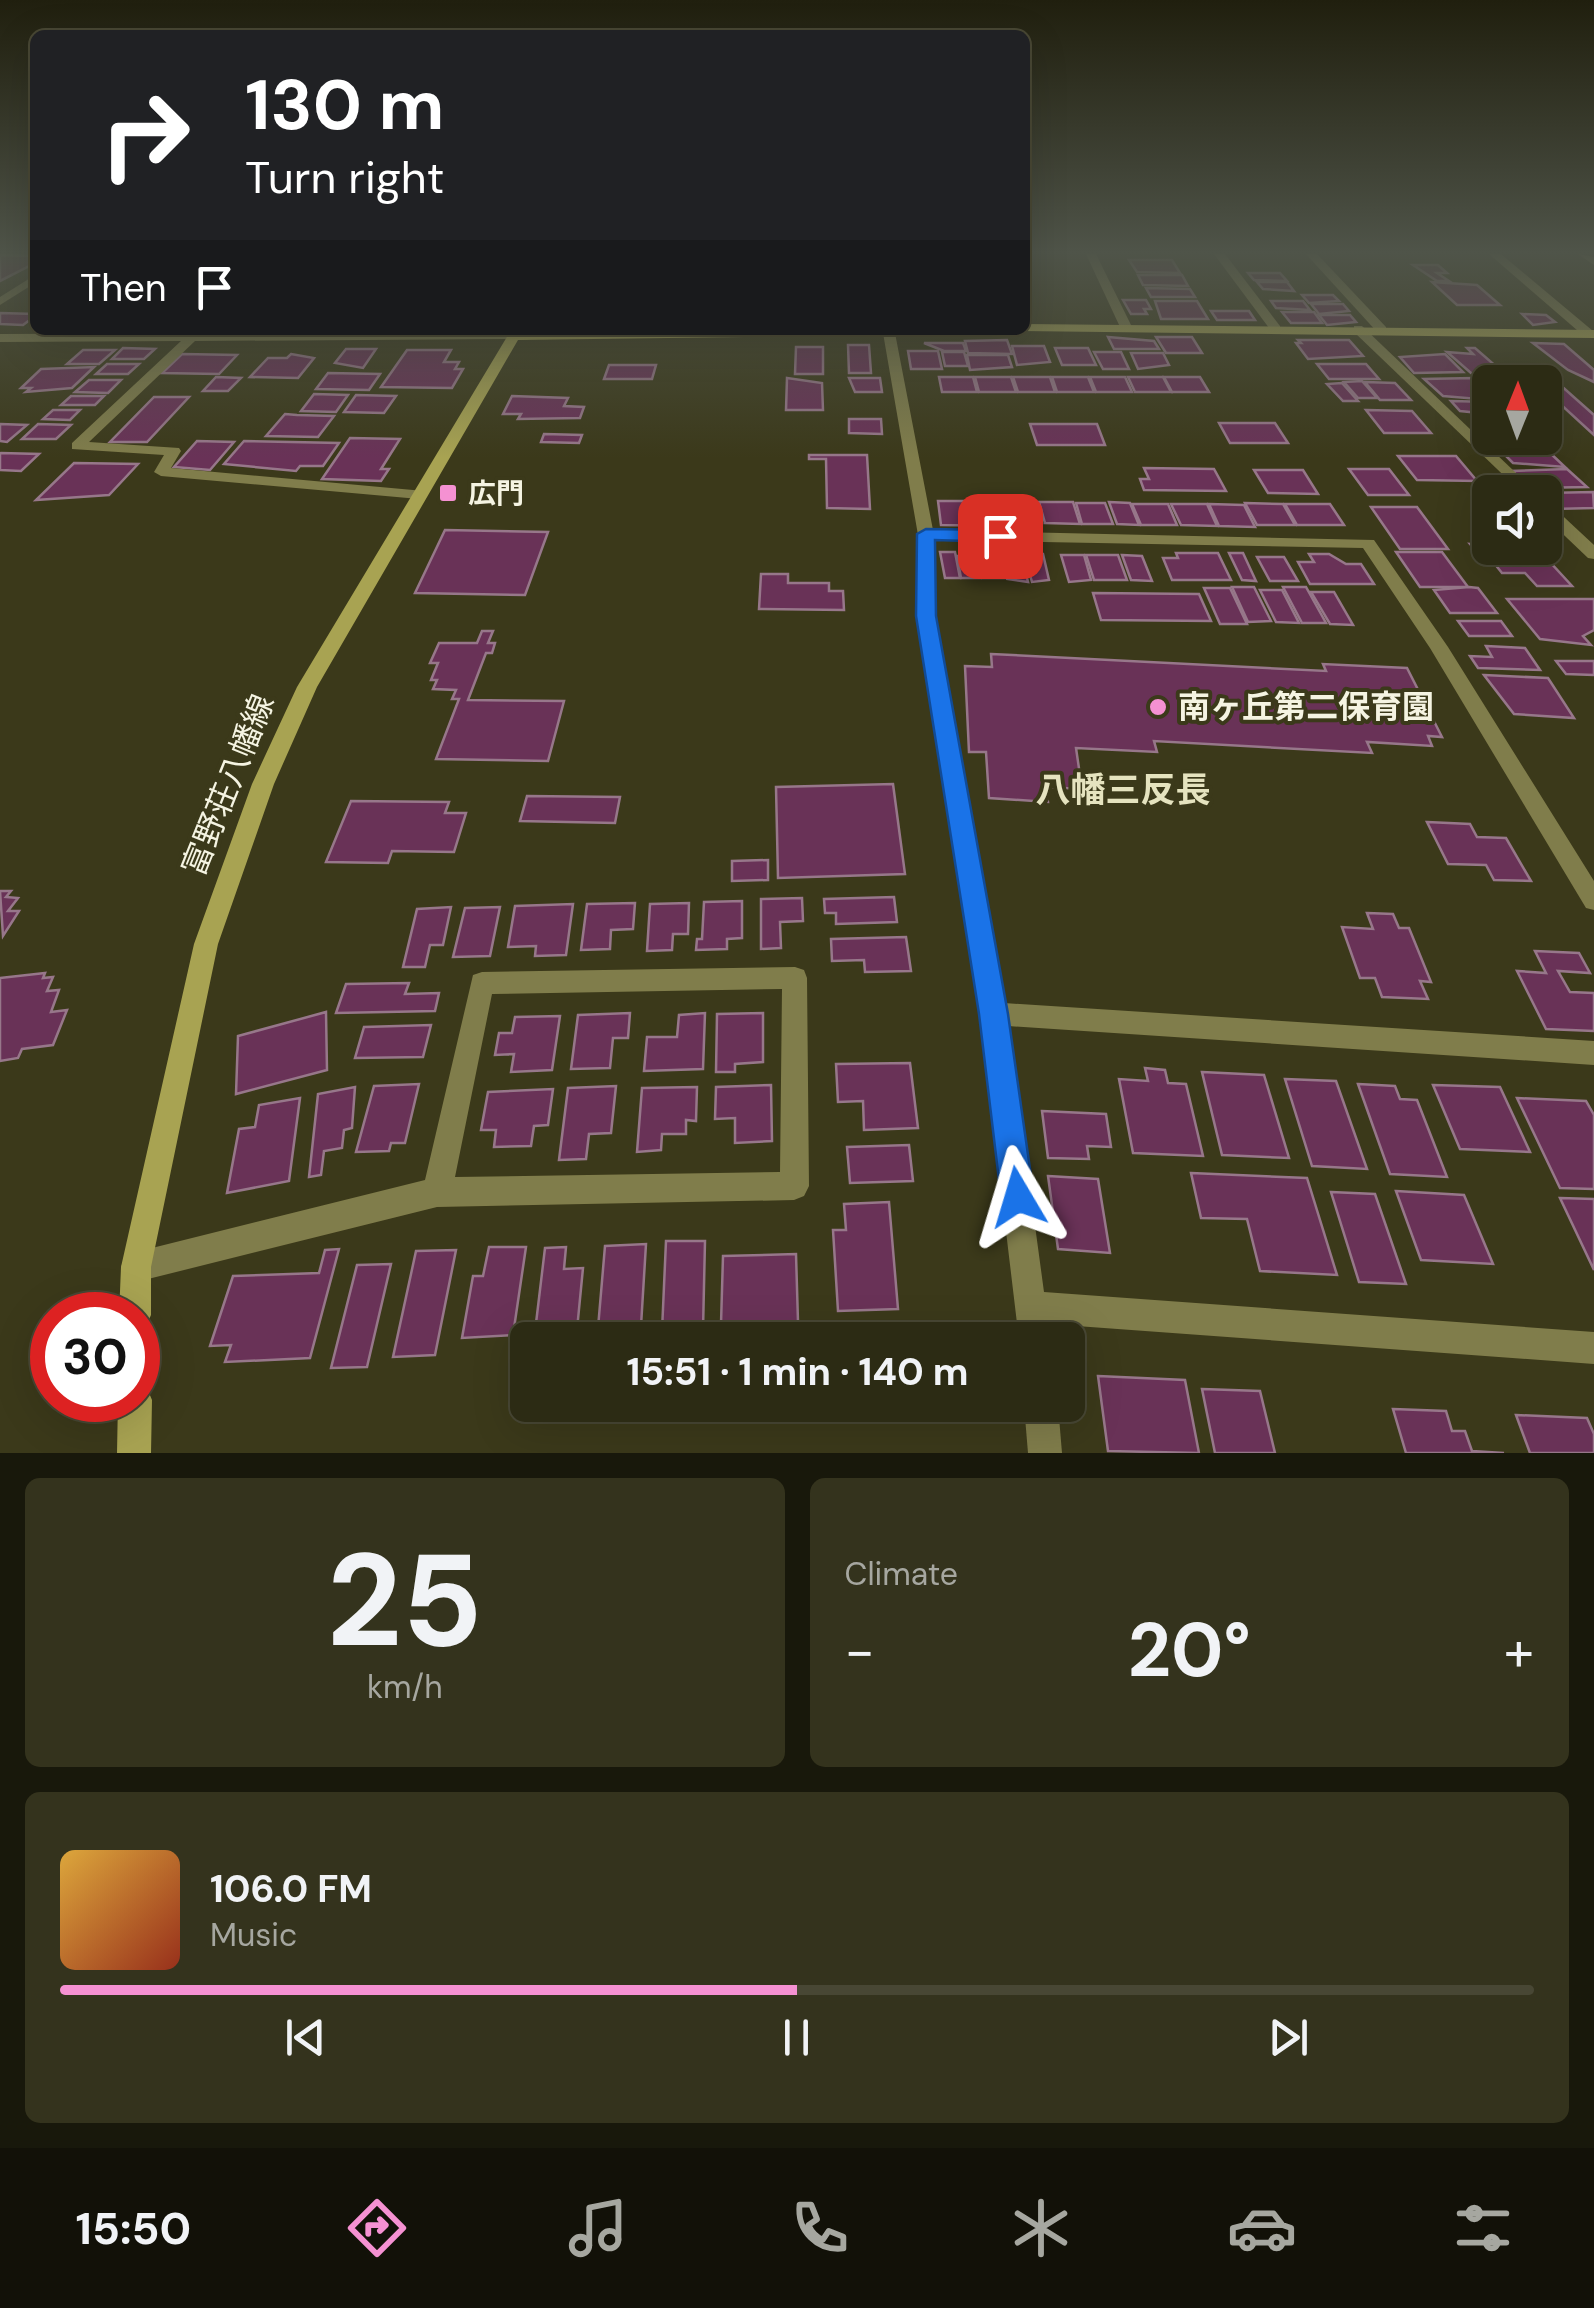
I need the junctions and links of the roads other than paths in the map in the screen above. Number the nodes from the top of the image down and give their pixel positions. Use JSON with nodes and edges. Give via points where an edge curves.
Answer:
{"nodes":[{"id":1,"x":1124,"y":322,"type":"edge"},
{"id":2,"x":1270,"y":322,"type":"edge"},
{"id":3,"x":1374,"y":322,"type":"edge"},
{"id":4,"x":1126,"y":327,"type":"junction"},
{"id":5,"x":1030,"y":328,"type":"edge"},
{"id":6,"x":1276,"y":329,"type":"junction"},
{"id":7,"x":1358,"y":330,"type":"junction"},
{"id":8,"x":1382,"y":330,"type":"junction"},
{"id":9,"x":1591,"y":334,"type":"edge"},
{"id":10,"x":218,"y":335,"type":"edge"},
{"id":11,"x":514,"y":335,"type":"edge"},
{"id":12,"x":889,"y":335,"type":"edge"},
{"id":13,"x":193,"y":336,"type":"junction"},
{"id":14,"x":0,"y":338,"type":"edge"},
{"id":15,"x":1511,"y":475,"type":"edge"},
{"id":16,"x":419,"y":494,"type":"junction"},
{"id":17,"x":1562,"y":524,"type":"edge"},
{"id":18,"x":926,"y":534,"type":"junction"},
{"id":19,"x":1594,"y":554,"type":"edge"},
{"id":20,"x":1594,"y":901,"type":"edge"},
{"id":21,"x":994,"y":1014,"type":"junction"},
{"id":22,"x":1594,"y":1053,"type":"edge"},
{"id":23,"x":437,"y":1192,"type":"junction"},
{"id":24,"x":136,"y":1267,"type":"junction"},
{"id":25,"x":136,"y":1292,"type":"edge"},
{"id":26,"x":1032,"y":1308,"type":"junction"},
{"id":27,"x":1033,"y":1322,"type":"edge"},
{"id":28,"x":1594,"y":1348,"type":"edge"},
{"id":29,"x":134,"y":1422,"type":"edge"},
{"id":30,"x":1042,"y":1422,"type":"edge"},
{"id":31,"x":134,"y":1453,"type":"edge"},
{"id":32,"x":1045,"y":1453,"type":"edge"}],
"edges":[{"from":1,"to":4,"type":"street"},
{"from":2,"to":6,"type":"street"},
{"from":3,"to":8,"type":"street"},
{"from":4,"to":5,"type":"main road"},
{"from":4,"to":6,"type":"main road"},
{"from":6,"to":7,"type":"main road"},
{"from":7,"to":8,"type":"main road"},
{"from":7,"to":15,"type":"street"},
{"from":8,"to":9,"type":"main road"},
{"from":10,"to":13,"type":"street"},
{"from":11,"to":16,"type":"main road","name":"富野荘八幡線"},
{"from":12,"to":18,"type":"street"},
{"from":13,"to":14,"type":"street"},
{"from":13,"to":16,"type":"street","via":[[77,446],[174,450],[161,472]]},
{"from":16,"to":24,"type":"main road","name":"富野荘八幡線","via":[[307,687],[263,784],[206,944]]},
{"from":17,"to":19,"type":"street"},
{"from":18,"to":20,"type":"street","via":[[1368,543]]},
{"from":18,"to":21,"type":"street","via":[[926,616]]},
{"from":21,"to":22,"type":"street"},
{"from":21,"to":26,"type":"street"},
{"from":23,"to":23,"type":"street","via":[[794,1186],[795,978],[482,983]]},
{"from":23,"to":24,"type":"street"},
{"from":24,"to":25,"type":"main road","name":"富野荘八幡線"},
{"from":26,"to":27,"type":"street"},
{"from":26,"to":28,"type":"street"},
{"from":29,"to":31,"type":"main road"},
{"from":30,"to":32,"type":"street"}]}
